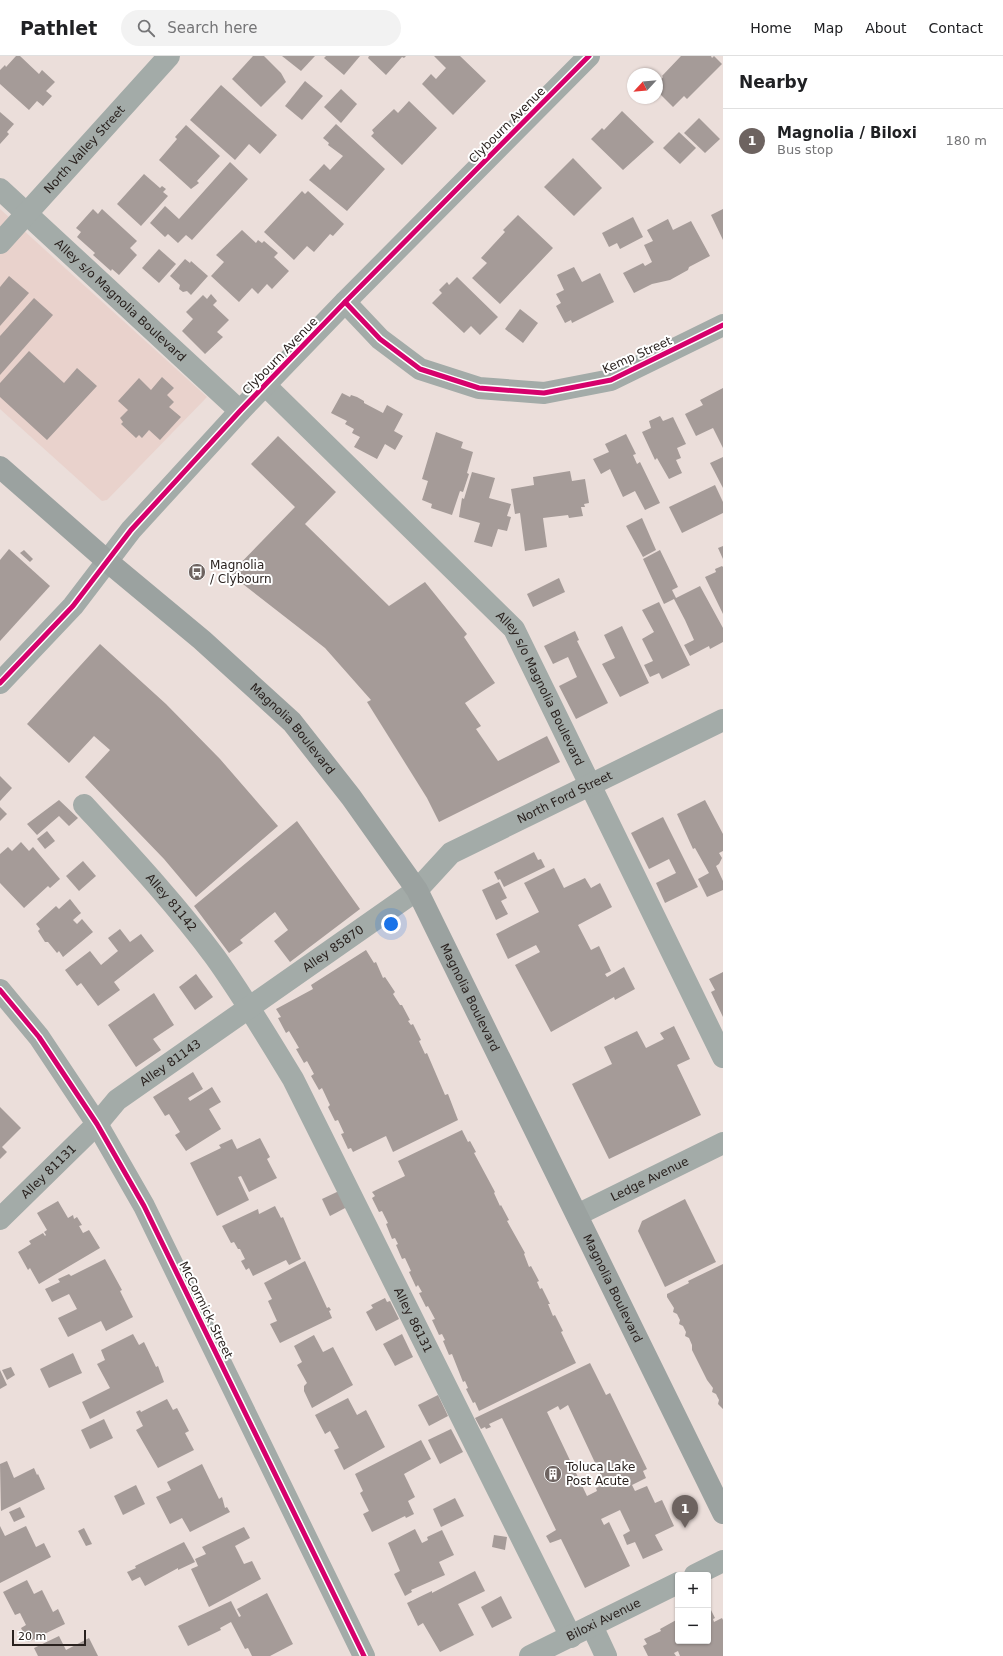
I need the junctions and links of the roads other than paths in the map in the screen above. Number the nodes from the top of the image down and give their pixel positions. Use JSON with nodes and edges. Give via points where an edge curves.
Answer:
{"nodes":[{"id":1,"x":169,"y":56,"type":"edge"},
{"id":2,"x":589,"y":56,"type":"edge"},
{"id":3,"x":0,"y":189,"type":"edge"},
{"id":4,"x":27,"y":213,"type":"junction"},
{"id":5,"x":0,"y":243,"type":"edge"},
{"id":6,"x":345,"y":302,"type":"junction"},
{"id":7,"x":723,"y":325,"type":"edge"},
{"id":8,"x":265,"y":385,"type":"junction"},
{"id":9,"x":240,"y":411,"type":"junction"},
{"id":10,"x":0,"y":467,"type":"edge"},
{"id":11,"x":106,"y":561,"type":"junction"},
{"id":12,"x":0,"y":683,"type":"edge"},
{"id":13,"x":723,"y":720,"type":"edge"},
{"id":14,"x":591,"y":785,"type":"junction"},
{"id":15,"x":84,"y":805,"type":"dead end"},
{"id":16,"x":417,"y":890,"type":"junction"},
{"id":17,"x":0,"y":990,"type":"edge"},
{"id":18,"x":249,"y":1008,"type":"junction"},
{"id":19,"x":723,"y":1057,"type":"edge"},
{"id":20,"x":97,"y":1124,"type":"junction"},
{"id":21,"x":723,"y":1143,"type":"edge"},
{"id":22,"x":577,"y":1215,"type":"junction"},
{"id":23,"x":0,"y":1219,"type":"edge"},
{"id":24,"x":723,"y":1513,"type":"edge"},
{"id":25,"x":723,"y":1561,"type":"edge"},
{"id":26,"x":701,"y":1572,"type":"edge"},
{"id":27,"x":675,"y":1585,"type":"edge"},
{"id":28,"x":592,"y":1626,"type":"junction"},
{"id":29,"x":571,"y":1636,"type":"junction"},
{"id":30,"x":364,"y":1656,"type":"edge"},
{"id":31,"x":530,"y":1656,"type":"edge"},
{"id":32,"x":606,"y":1656,"type":"edge"}],
"edges":[{"from":1,"to":4,"type":"street","name":"North Valley Street"},
{"from":2,"to":6,"type":"street","name":"Clybourn Avenue"},
{"from":3,"to":4,"type":"street","name":"Alley s/o Magnolia Boulevard"},
{"from":4,"to":5,"type":"street","name":"North Valley Street"},
{"from":4,"to":9,"type":"street","name":"Alley s/o Magnolia Boulevard"},
{"from":6,"to":7,"type":"street","name":"Kemp Street","via":[[380,339],[420,369],[479,388],[544,393],[611,380]]},
{"from":6,"to":8,"type":"street","name":"Clybourn Avenue"},
{"from":8,"to":9,"type":"street","name":"Clybourn Avenue"},
{"from":8,"to":14,"type":"street","name":"Alley s/o Magnolia Boulevard","via":[[514,629]]},
{"from":9,"to":11,"type":"street","name":"Clybourn Avenue","via":[[131,530]]},
{"from":10,"to":11,"type":"main road","name":"Magnolia Boulevard"},
{"from":11,"to":12,"type":"street","name":"Clybourn Avenue","via":[[73,606]]},
{"from":11,"to":16,"type":"main road","name":"Magnolia Boulevard","via":[[202,640],[292,722],[351,797]]},
{"from":13,"to":14,"type":"street","name":"North Ford Street"},
{"from":14,"to":16,"type":"street","name":"North Ford Street","via":[[451,853]]},
{"from":14,"to":19,"type":"street","name":"Alley s/o Magnolia Boulevard"},
{"from":15,"to":18,"type":"street","name":"Alley 81142","via":[[153,880],[214,956]]},
{"from":16,"to":18,"type":"street","name":"Alley 85870"},
{"from":16,"to":22,"type":"main road","name":"Magnolia Boulevard"},
{"from":17,"to":20,"type":"street","name":"McCormick Street","via":[[39,1037]]},
{"from":18,"to":20,"type":"street","name":"Alley 81143","via":[[118,1100]]},
{"from":18,"to":29,"type":"street","name":"Alley 86131","via":[[293,1079]]},
{"from":20,"to":23,"type":"street","name":"Alley 81131"},
{"from":20,"to":30,"type":"street","name":"McCormick Street","via":[[144,1206]]},
{"from":21,"to":22,"type":"street","name":"Ledge Avenue"},
{"from":22,"to":24,"type":"main road","name":"Magnolia Boulevard"},
{"from":25,"to":26,"type":"street"},
{"from":27,"to":28,"type":"street","name":"Biloxi Avenue"},
{"from":28,"to":29,"type":"street","name":"Biloxi Avenue"},
{"from":28,"to":32,"type":"street"},
{"from":29,"to":31,"type":"street","name":"Biloxi Avenue"}]}
